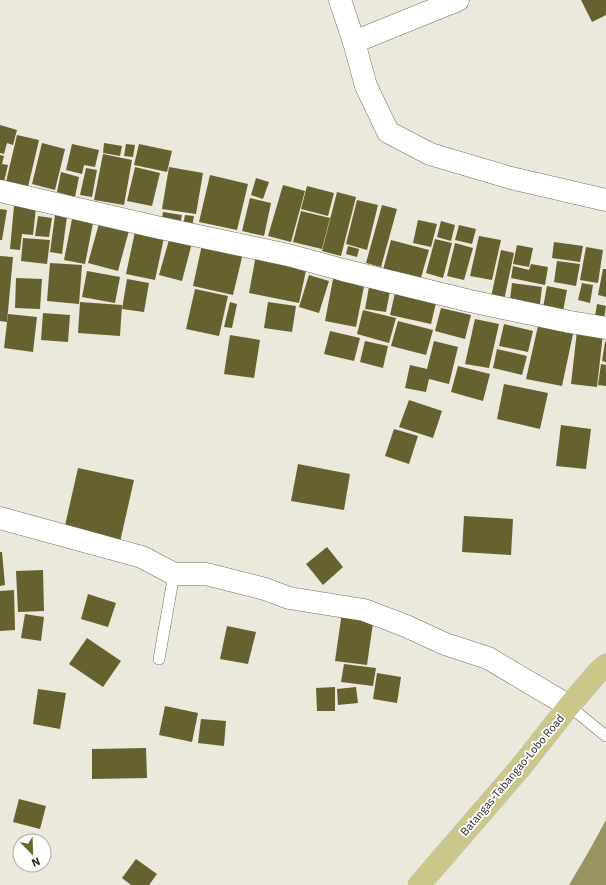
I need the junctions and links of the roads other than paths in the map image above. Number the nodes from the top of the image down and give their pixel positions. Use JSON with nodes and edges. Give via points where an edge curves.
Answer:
{"nodes":[{"id":1,"x":340,"y":0,"type":"edge"},
{"id":2,"x":458,"y":0,"type":"edge"},
{"id":3,"x":354,"y":42,"type":"junction"},
{"id":4,"x":0,"y":191,"type":"edge"},
{"id":5,"x":606,"y":200,"type":"edge"},
{"id":6,"x":606,"y":328,"type":"edge"},
{"id":7,"x":0,"y":518,"type":"edge"},
{"id":8,"x":174,"y":574,"type":"junction"},
{"id":9,"x":159,"y":659,"type":"dead end"},
{"id":10,"x":606,"y":665,"type":"edge"},
{"id":11,"x":569,"y":706,"type":"junction"},
{"id":12,"x":606,"y":736,"type":"edge"},
{"id":13,"x":419,"y":885,"type":"edge"}],
"edges":[{"from":1,"to":3,"type":"street"},
{"from":2,"to":3,"type":"street"},
{"from":3,"to":5,"type":"street","via":[[366,86],[388,132],[430,154],[511,178]]},
{"from":4,"to":6,"type":"street","via":[[288,255],[470,301]]},
{"from":7,"to":8,"type":"street","via":[[142,557]]},
{"from":8,"to":9,"type":"lane"},
{"from":8,"to":11,"type":"street","via":[[206,574],[288,598],[364,610],[445,644],[488,658]]},
{"from":10,"to":11,"type":"main road","name":"Batangas-Tabangao-Lobo Road"},
{"from":11,"to":12,"type":"lane"},
{"from":11,"to":13,"type":"main road","name":"Batangas-Tabangao-Lobo Road","via":[[520,768]]}]}
